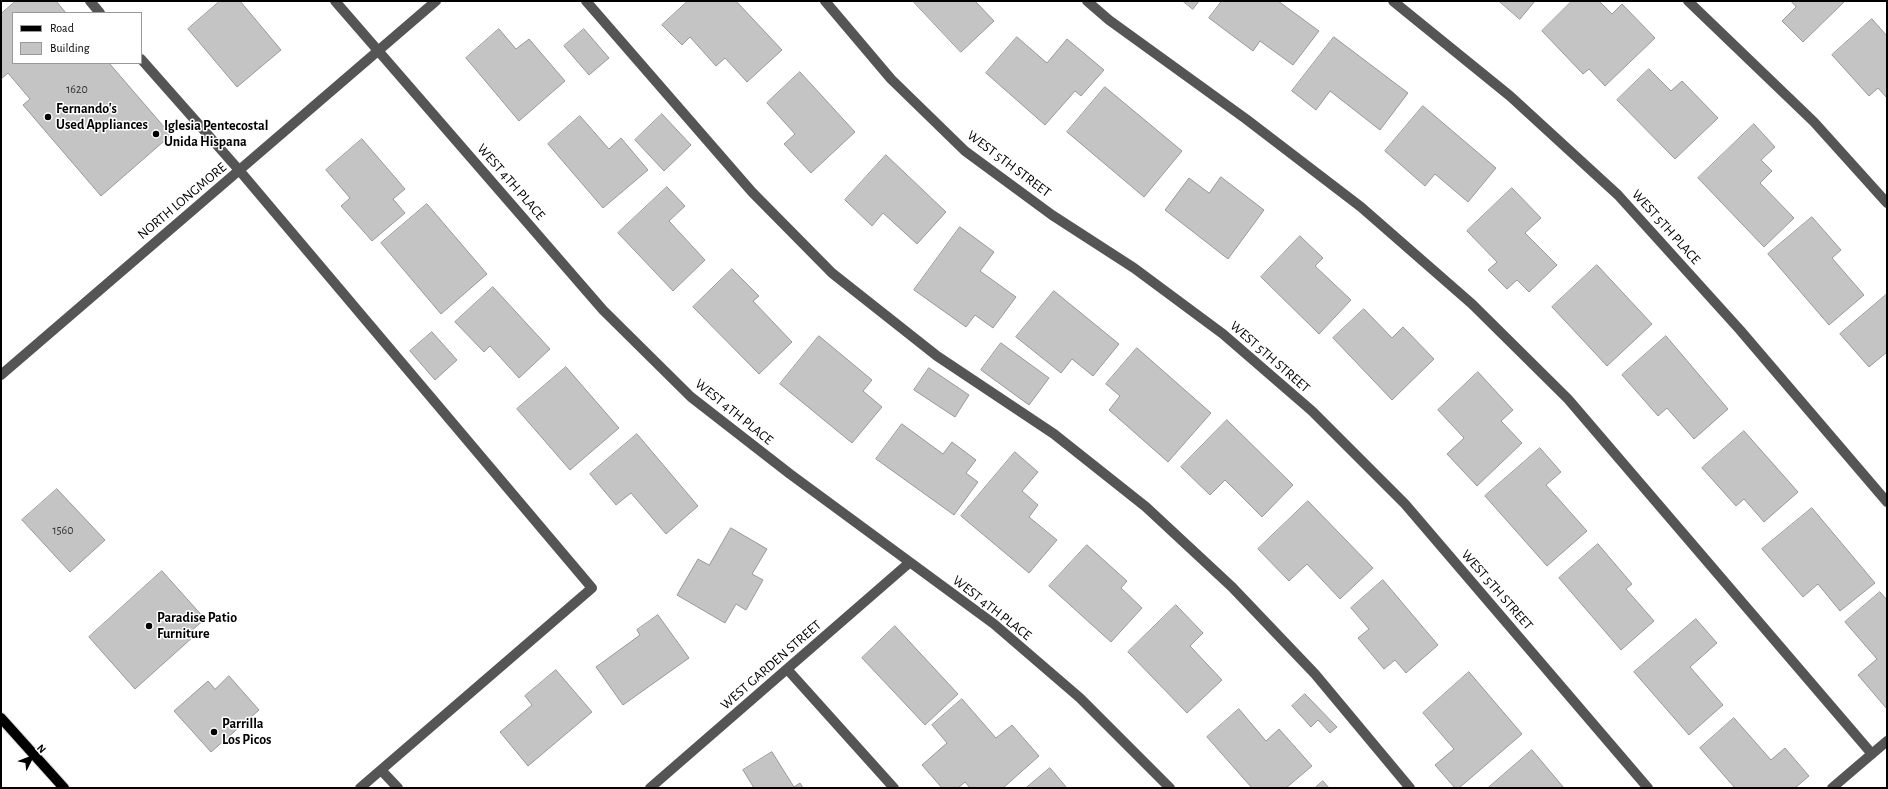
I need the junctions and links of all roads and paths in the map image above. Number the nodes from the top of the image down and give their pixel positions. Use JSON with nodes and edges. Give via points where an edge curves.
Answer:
{"nodes":[{"id":1,"x":90,"y":1,"type":"edge"},
{"id":2,"x":335,"y":1,"type":"edge"},
{"id":3,"x":436,"y":1,"type":"edge"},
{"id":4,"x":586,"y":1,"type":"edge"},
{"id":5,"x":825,"y":1,"type":"edge"},
{"id":6,"x":1087,"y":1,"type":"edge"},
{"id":7,"x":1393,"y":1,"type":"edge"},
{"id":8,"x":1688,"y":1,"type":"edge"},
{"id":9,"x":99,"y":12,"type":"edge"},
{"id":10,"x":379,"y":50,"type":"junction"},
{"id":11,"x":142,"y":60,"type":"edge"},
{"id":12,"x":239,"y":170,"type":"junction"},
{"id":13,"x":1887,"y":204,"type":"edge"},
{"id":14,"x":1,"y":375,"type":"edge"},
{"id":15,"x":1887,"y":502,"type":"edge"},
{"id":16,"x":909,"y":563,"type":"junction"},
{"id":17,"x":787,"y":669,"type":"junction"},
{"id":18,"x":1,"y":718,"type":"edge"},
{"id":19,"x":1887,"y":742,"type":"edge"},
{"id":20,"x":1872,"y":754,"type":"junction"},
{"id":21,"x":381,"y":770,"type":"junction"},
{"id":22,"x":64,"y":788,"type":"edge"},
{"id":23,"x":360,"y":788,"type":"edge"},
{"id":24,"x":398,"y":788,"type":"edge"},
{"id":25,"x":650,"y":788,"type":"edge"},
{"id":26,"x":894,"y":788,"type":"edge"},
{"id":27,"x":1170,"y":788,"type":"edge"},
{"id":28,"x":1410,"y":788,"type":"edge"},
{"id":29,"x":1648,"y":788,"type":"edge"},
{"id":30,"x":1832,"y":788,"type":"edge"}],
"edges":[{"from":1,"to":9,"type":"street"},
{"from":2,"to":10,"type":"street","name":"WEST 4TH PLACE"},
{"from":3,"to":10,"type":"street","name":"NORTH LONGMORE"},
{"from":4,"to":28,"type":"street","via":[[752,192],[832,273],[937,356],[1054,434],[1146,507],[1232,587],[1315,674]]},
{"from":5,"to":29,"type":"street","name":"WEST 5TH STREET","via":[[892,79],[965,151],[1052,215],[1134,268],[1223,334],[1312,411],[1405,504]]},
{"from":6,"to":20,"type":"street","via":[[1109,20],[1362,207],[1472,304],[1568,399]]},
{"from":7,"to":15,"type":"street","name":"WEST 5TH PLACE","via":[[1510,96],[1618,195],[1740,330]]},
{"from":8,"to":13,"type":"street","via":[[1814,122]]},
{"from":10,"to":12,"type":"street","name":"NORTH LONGMORE"},
{"from":10,"to":16,"type":"street","name":"WEST 4TH PLACE","via":[[603,310],[691,397]]},
{"from":11,"to":12,"type":"street"},
{"from":12,"to":14,"type":"street","name":"NORTH LONGMORE"},
{"from":12,"to":21,"type":"street","via":[[592,588]]},
{"from":16,"to":17,"type":"street","name":"WEST GARDEN STREET"},
{"from":16,"to":27,"type":"street","name":"WEST 4TH PLACE","via":[[1000,629],[1080,698]]},
{"from":17,"to":25,"type":"street","name":"WEST GARDEN STREET"},
{"from":17,"to":26,"type":"street"},
{"from":18,"to":22,"type":"main road"},
{"from":19,"to":20,"type":"street"},
{"from":20,"to":30,"type":"street"},
{"from":21,"to":23,"type":"street"},
{"from":21,"to":24,"type":"street"}]}
